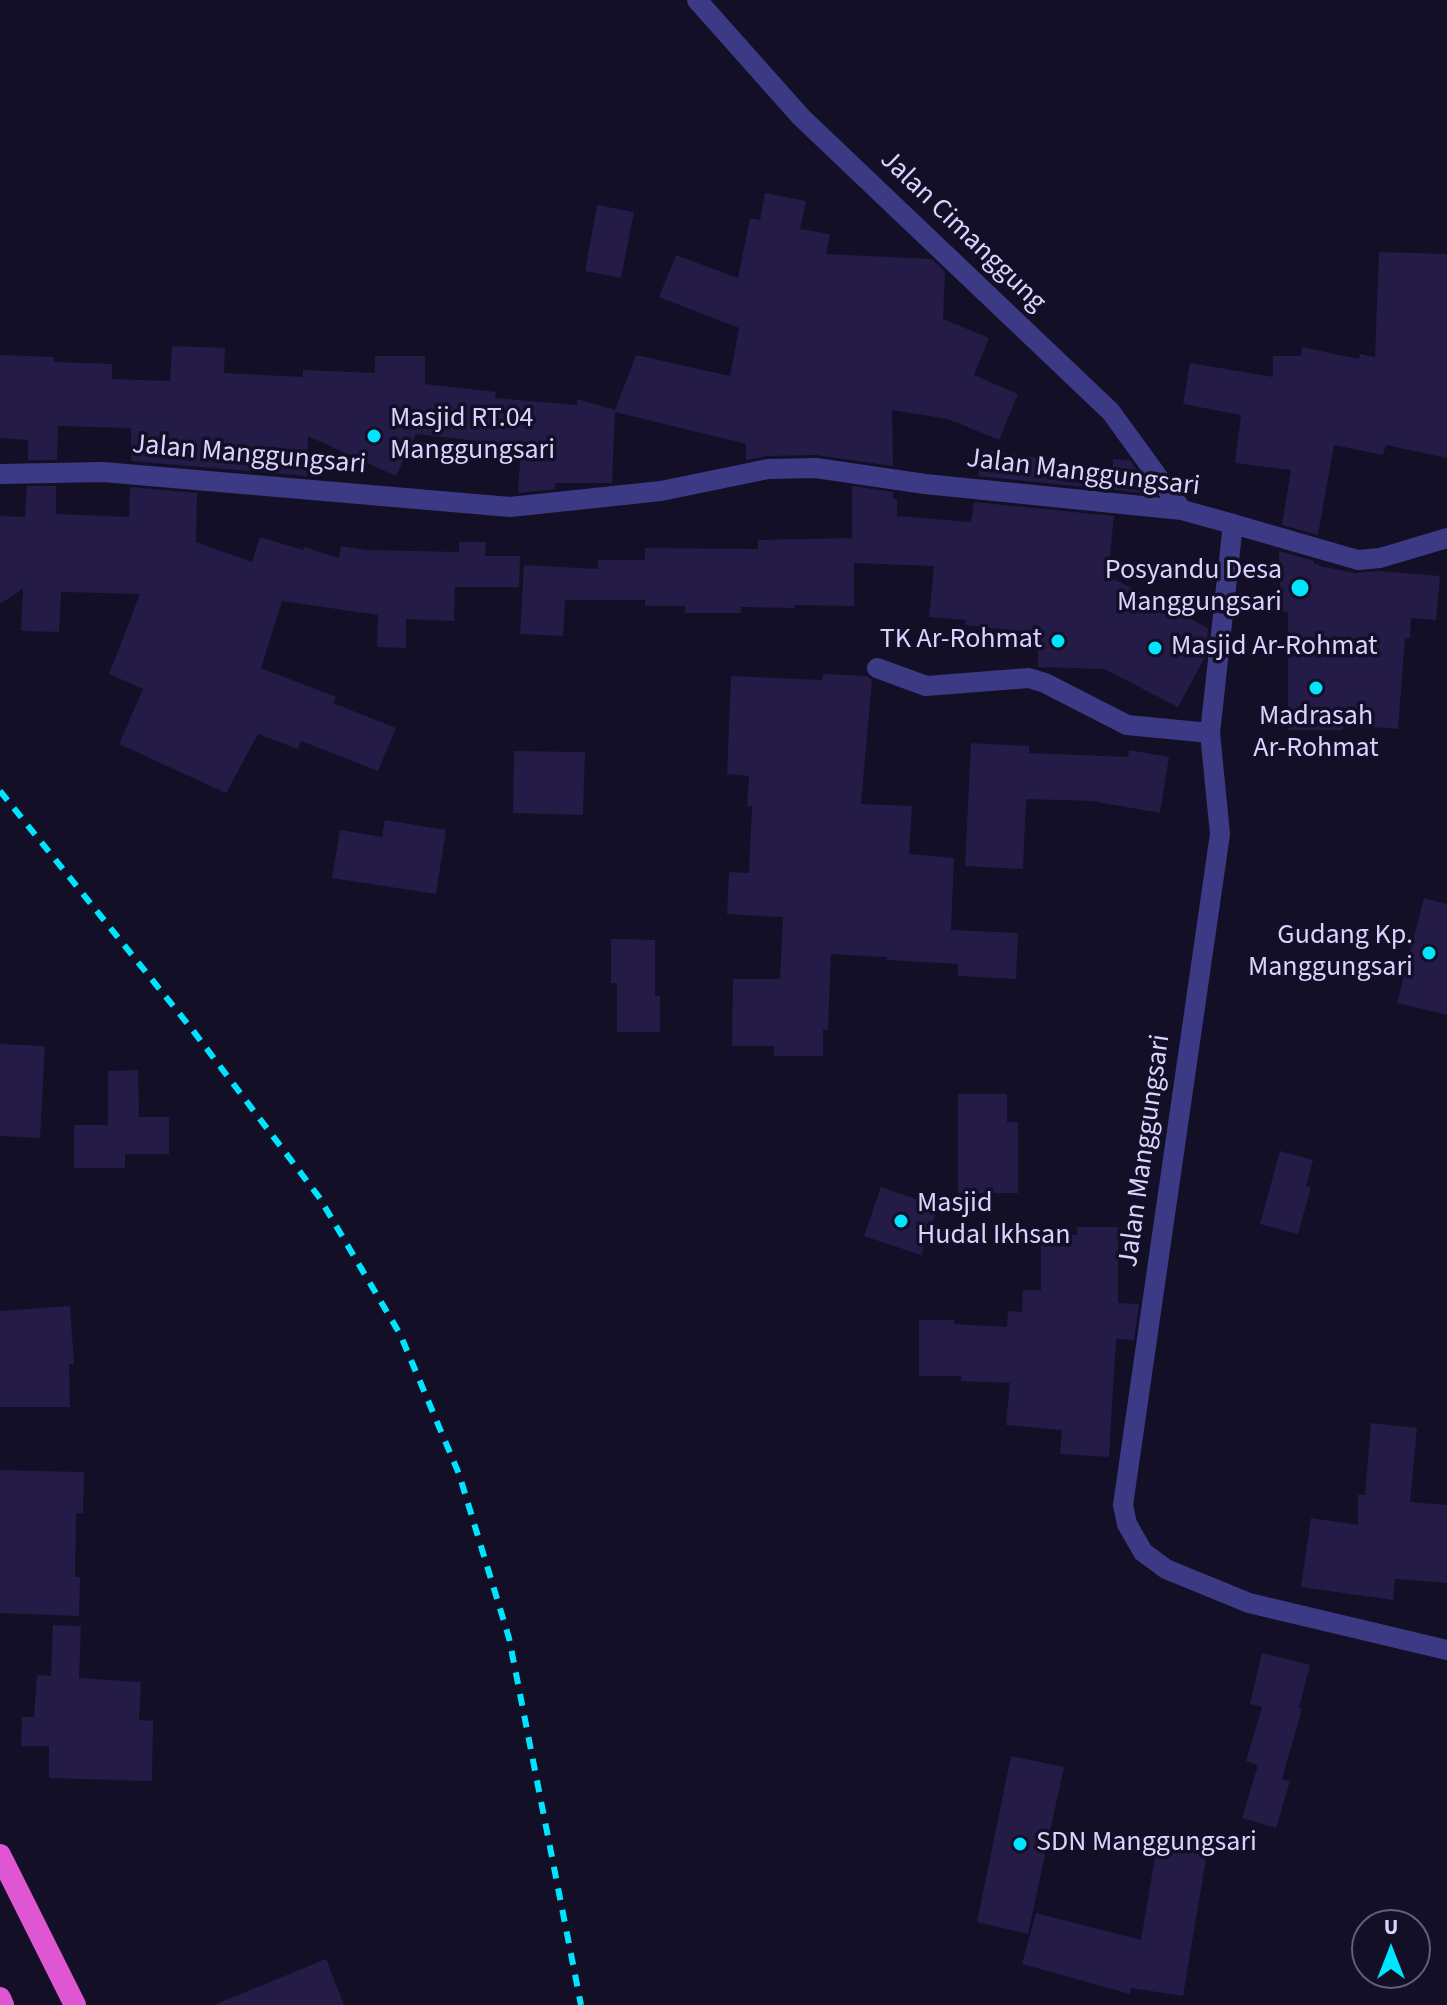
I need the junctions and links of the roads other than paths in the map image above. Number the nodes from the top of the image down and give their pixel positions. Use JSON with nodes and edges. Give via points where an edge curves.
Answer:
{"nodes":[{"id":1,"x":697,"y":0,"type":"edge"},
{"id":2,"x":0,"y":474,"type":"edge"},
{"id":3,"x":1182,"y":510,"type":"junction"},
{"id":4,"x":1233,"y":524,"type":"junction"},
{"id":5,"x":1447,"y":538,"type":"edge"},
{"id":6,"x":877,"y":668,"type":"dead end"},
{"id":7,"x":1210,"y":733,"type":"junction"},
{"id":8,"x":1447,"y":1650,"type":"edge"},
{"id":9,"x":0,"y":1855,"type":"edge"},
{"id":10,"x":0,"y":1998,"type":"edge"},
{"id":11,"x":3,"y":2005,"type":"edge"},
{"id":12,"x":75,"y":2005,"type":"edge"}],
"edges":[{"from":1,"to":3,"type":"street","name":"Jalan Cimanggung","via":[[801,117],[1111,412]]},
{"from":2,"to":3,"type":"street","name":"Jalan Manggungsari","via":[[103,472],[510,507],[661,491],[768,469],[816,468]]},
{"from":3,"to":4,"type":"street","name":"Jalan Manggungsari"},
{"from":4,"to":5,"type":"street","via":[[1358,560]]},
{"from":4,"to":7,"type":"street","name":"Jalan Manggungsari"},
{"from":6,"to":7,"type":"street","via":[[926,686],[1029,678],[1127,725]]},
{"from":7,"to":8,"type":"street","name":"Jalan Manggungsari","via":[[1220,834],[1123,1505],[1127,1524],[1143,1552],[1166,1569],[1249,1603]]},
{"from":9,"to":12,"type":"highway"},
{"from":10,"to":11,"type":"highway"}]}
